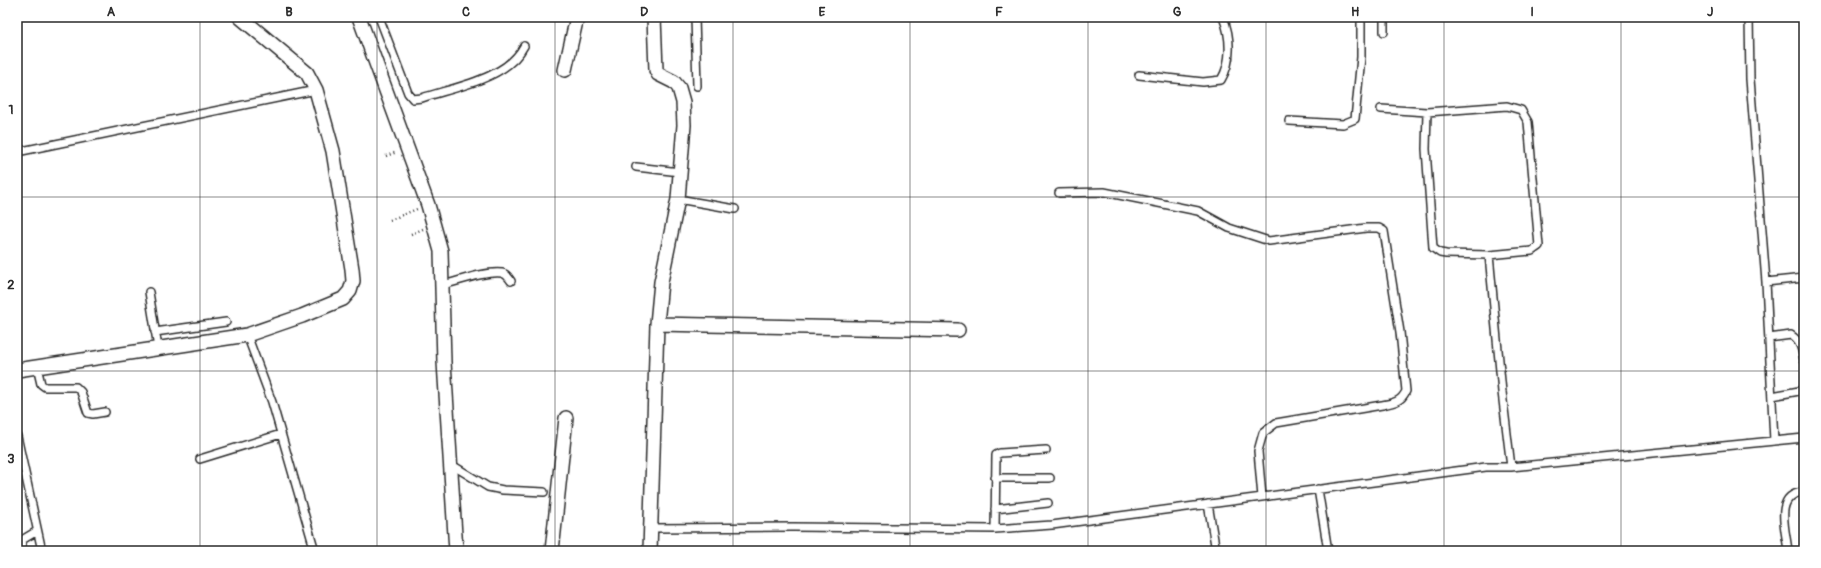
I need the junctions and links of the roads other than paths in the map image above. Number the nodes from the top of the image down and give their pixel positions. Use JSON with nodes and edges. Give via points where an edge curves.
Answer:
{"nodes":[{"id":1,"x":240,"y":17,"type":"edge"},
{"id":2,"x":359,"y":17,"type":"edge"},
{"id":3,"x":379,"y":17,"type":"edge"},
{"id":4,"x":577,"y":17,"type":"edge"},
{"id":5,"x":654,"y":17,"type":"edge"},
{"id":6,"x":694,"y":17,"type":"edge"},
{"id":7,"x":1224,"y":17,"type":"edge"},
{"id":8,"x":1361,"y":17,"type":"edge"},
{"id":9,"x":1384,"y":17,"type":"edge"},
{"id":10,"x":1749,"y":17,"type":"edge"},
{"id":11,"x":1384,"y":32,"type":"dead end"},
{"id":12,"x":524,"y":46,"type":"dead end"},
{"id":13,"x":565,"y":70,"type":"dead end"},
{"id":14,"x":1139,"y":75,"type":"dead end"},
{"id":15,"x":697,"y":86,"type":"dead end"},
{"id":16,"x":316,"y":90,"type":"junction"},
{"id":17,"x":1381,"y":109,"type":"dead end"},
{"id":18,"x":1427,"y":112,"type":"junction"},
{"id":19,"x":1289,"y":121,"type":"dead end"},
{"id":20,"x":17,"y":152,"type":"edge"},
{"id":21,"x":636,"y":167,"type":"dead end"},
{"id":22,"x":680,"y":172,"type":"junction"},
{"id":23,"x":1058,"y":193,"type":"dead end"},
{"id":24,"x":678,"y":199,"type":"junction"},
{"id":25,"x":736,"y":210,"type":"dead end"},
{"id":26,"x":1489,"y":255,"type":"junction"},
{"id":27,"x":1804,"y":278,"type":"edge"},
{"id":28,"x":511,"y":281,"type":"dead end"},
{"id":29,"x":1766,"y":282,"type":"junction"},
{"id":30,"x":443,"y":285,"type":"junction"},
{"id":31,"x":149,"y":292,"type":"dead end"},
{"id":32,"x":226,"y":322,"type":"dead end"},
{"id":33,"x":657,"y":324,"type":"junction"},
{"id":34,"x":958,"y":330,"type":"dead end"},
{"id":35,"x":155,"y":332,"type":"junction"},
{"id":36,"x":247,"y":335,"type":"junction"},
{"id":37,"x":1769,"y":338,"type":"junction"},
{"id":38,"x":158,"y":348,"type":"junction"},
{"id":39,"x":1804,"y":360,"type":"edge"},
{"id":40,"x":37,"y":367,"type":"junction"},
{"id":41,"x":17,"y":370,"type":"edge"},
{"id":42,"x":1804,"y":389,"type":"edge"},
{"id":43,"x":1772,"y":396,"type":"junction"},
{"id":44,"x":105,"y":412,"type":"dead end"},
{"id":45,"x":566,"y":418,"type":"dead end"},
{"id":46,"x":280,"y":434,"type":"junction"},
{"id":47,"x":17,"y":436,"type":"edge"},
{"id":48,"x":1804,"y":438,"type":"edge"},
{"id":49,"x":1774,"y":441,"type":"junction"},
{"id":50,"x":1046,"y":450,"type":"dead end"},
{"id":51,"x":200,"y":459,"type":"dead end"},
{"id":52,"x":452,"y":465,"type":"junction"},
{"id":53,"x":1511,"y":467,"type":"junction"},
{"id":54,"x":995,"y":478,"type":"junction"},
{"id":55,"x":1050,"y":478,"type":"dead end"},
{"id":56,"x":1318,"y":489,"type":"junction"},
{"id":57,"x":544,"y":492,"type":"dead end"},
{"id":58,"x":1804,"y":492,"type":"edge"},
{"id":59,"x":1262,"y":497,"type":"junction"},
{"id":60,"x":1048,"y":503,"type":"dead end"},
{"id":61,"x":1208,"y":504,"type":"junction"},
{"id":62,"x":995,"y":509,"type":"junction"},
{"id":63,"x":652,"y":528,"type":"junction"},
{"id":64,"x":995,"y":529,"type":"junction"},
{"id":65,"x":37,"y":531,"type":"junction"},
{"id":66,"x":22,"y":551,"type":"edge"},
{"id":67,"x":42,"y":551,"type":"edge"},
{"id":68,"x":315,"y":551,"type":"edge"},
{"id":69,"x":456,"y":551,"type":"edge"},
{"id":70,"x":552,"y":551,"type":"edge"},
{"id":71,"x":650,"y":551,"type":"edge"},
{"id":72,"x":1216,"y":551,"type":"edge"},
{"id":73,"x":1328,"y":551,"type":"edge"},
{"id":74,"x":1788,"y":551,"type":"edge"}],
"edges":[{"from":1,"to":16,"type":"street","via":[[307,73]]},
{"from":2,"to":30,"type":"street","via":[[428,205],[441,252]]},
{"from":3,"to":12,"type":"lane","via":[[408,93],[413,99],[494,74],[518,56]]},
{"from":4,"to":13,"type":"street"},
{"from":5,"to":22,"type":"street","via":[[656,70],[658,74],[677,83],[683,102]]},
{"from":6,"to":15,"type":"lane"},
{"from":7,"to":14,"type":"lane","via":[[1230,47],[1226,72],[1220,80],[1203,82]]},
{"from":8,"to":19,"type":"lane","via":[[1361,57],[1355,119],[1343,124]]},
{"from":9,"to":11,"type":"lane"},
{"from":10,"to":29,"type":"lane","via":[[1750,79]]},
{"from":16,"to":20,"type":"lane"},
{"from":16,"to":36,"type":"street","via":[[333,151],[352,269],[352,286],[343,300]]},
{"from":17,"to":18,"type":"lane"},
{"from":18,"to":26,"type":"lane","via":[[1429,219],[1433,248],[1446,254]]},
{"from":18,"to":26,"type":"lane","via":[[1515,107],[1521,110],[1528,122],[1539,246],[1532,251]]},
{"from":21,"to":22,"type":"lane"},
{"from":22,"to":24,"type":"street"},
{"from":23,"to":59,"type":"lane","via":[[1104,192],[1176,206],[1198,211],[1229,228],[1269,240],[1366,228],[1379,228],[1384,231],[1406,391],[1403,398],[1382,405],[1276,423],[1263,433],[1258,451]]},
{"from":24,"to":25,"type":"lane"},
{"from":24,"to":33,"type":"street","via":[[661,282]]},
{"from":26,"to":53,"type":"lane"},
{"from":27,"to":29,"type":"lane"},
{"from":28,"to":30,"type":"lane","via":[[507,275],[501,273]]},
{"from":29,"to":37,"type":"lane"},
{"from":30,"to":52,"type":"street","via":[[444,362]]},
{"from":31,"to":35,"type":"lane"},
{"from":32,"to":35,"type":"lane"},
{"from":33,"to":34,"type":"street"},
{"from":33,"to":63,"type":"street"},
{"from":35,"to":38,"type":"lane"},
{"from":36,"to":38,"type":"street"},
{"from":36,"to":46,"type":"lane","via":[[272,402]]},
{"from":37,"to":39,"type":"lane","via":[[1791,335],[1801,346]]},
{"from":37,"to":43,"type":"lane"},
{"from":38,"to":40,"type":"street"},
{"from":40,"to":41,"type":"street"},
{"from":40,"to":44,"type":"lane","via":[[41,384],[45,387],[76,387],[81,392],[88,412]]},
{"from":42,"to":43,"type":"lane"},
{"from":43,"to":49,"type":"lane"},
{"from":45,"to":70,"type":"street"},
{"from":46,"to":51,"type":"lane"},
{"from":46,"to":68,"type":"lane"},
{"from":47,"to":65,"type":"lane"},
{"from":48,"to":49,"type":"lane"},
{"from":49,"to":53,"type":"lane"},
{"from":50,"to":54,"type":"lane","via":[[997,454]]},
{"from":52,"to":57,"type":"lane","via":[[488,487]]},
{"from":52,"to":69,"type":"street"},
{"from":53,"to":56,"type":"lane","via":[[1486,467]]},
{"from":54,"to":55,"type":"lane"},
{"from":54,"to":62,"type":"lane"},
{"from":56,"to":59,"type":"lane"},
{"from":56,"to":73,"type":"lane"},
{"from":58,"to":74,"type":"lane","via":[[1791,494],[1783,510]]},
{"from":59,"to":61,"type":"lane"},
{"from":60,"to":62,"type":"lane"},
{"from":61,"to":64,"type":"lane","via":[[1052,525]]},
{"from":61,"to":72,"type":"lane"},
{"from":62,"to":64,"type":"lane"},
{"from":63,"to":64,"type":"lane"},
{"from":63,"to":71,"type":"street"},
{"from":65,"to":66,"type":"lane","via":[[22,540]]},
{"from":65,"to":67,"type":"lane"}]}
